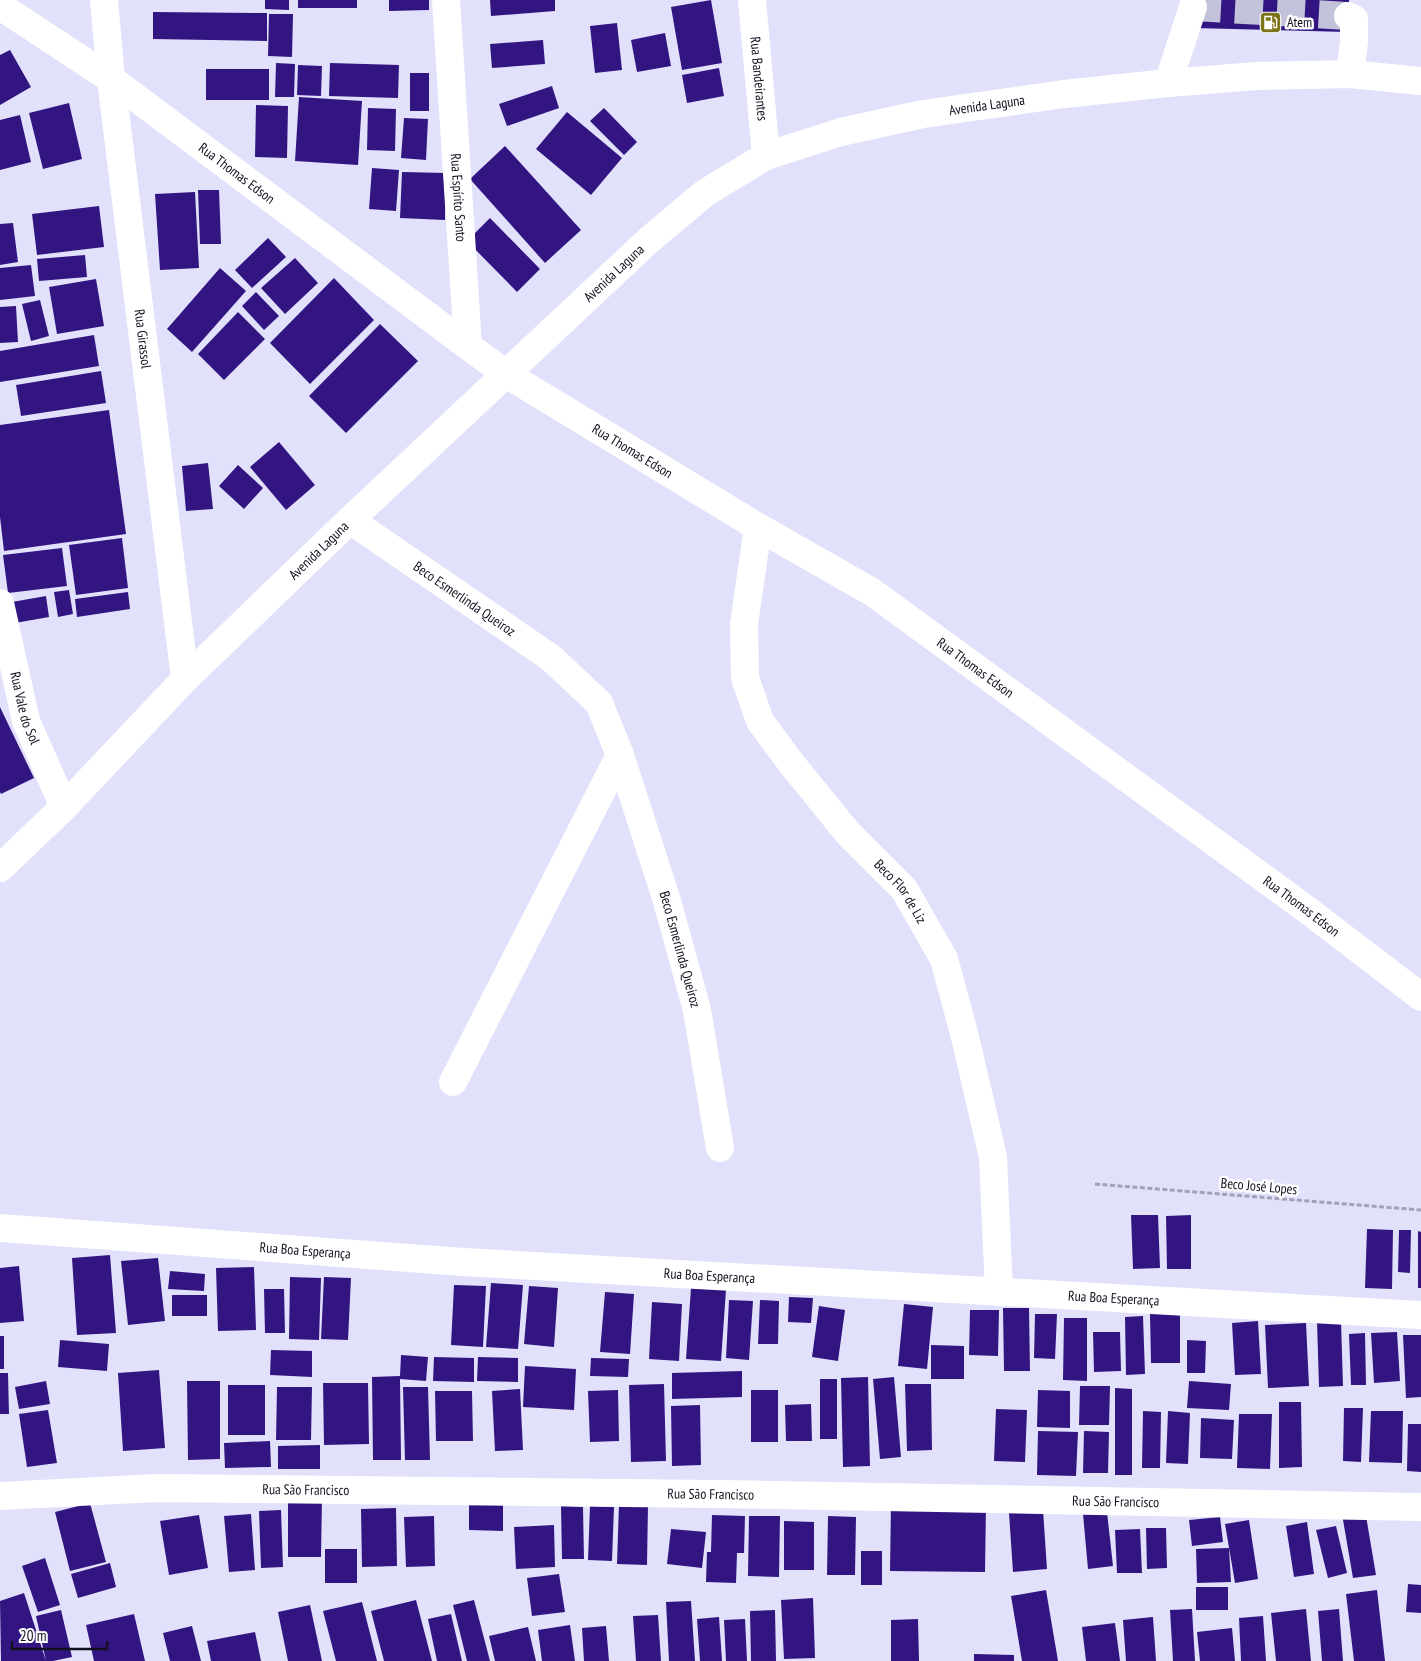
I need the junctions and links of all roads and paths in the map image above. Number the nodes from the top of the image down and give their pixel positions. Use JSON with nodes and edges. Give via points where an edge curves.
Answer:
{"nodes":[{"id":1,"x":104,"y":0,"type":"edge"},
{"id":2,"x":446,"y":0,"type":"edge"},
{"id":3,"x":752,"y":0,"type":"edge"},
{"id":4,"x":0,"y":6,"type":"edge"},
{"id":5,"x":1193,"y":7,"type":"dead end"},
{"id":6,"x":1348,"y":16,"type":"dead end"},
{"id":7,"x":1350,"y":74,"type":"junction"},
{"id":8,"x":111,"y":80,"type":"junction"},
{"id":9,"x":1421,"y":81,"type":"edge"},
{"id":10,"x":1168,"y":83,"type":"junction"},
{"id":11,"x":766,"y":156,"type":"junction"},
{"id":12,"x":468,"y":346,"type":"junction"},
{"id":13,"x":506,"y":374,"type":"junction"},
{"id":14,"x":350,"y":520,"type":"junction"},
{"id":15,"x":758,"y":527,"type":"junction"},
{"id":16,"x":0,"y":603,"type":"edge"},
{"id":17,"x":185,"y":678,"type":"junction"},
{"id":18,"x":620,"y":756,"type":"junction"},
{"id":19,"x":64,"y":807,"type":"junction"},
{"id":20,"x":0,"y":868,"type":"edge"},
{"id":21,"x":1421,"y":997,"type":"edge"},
{"id":22,"x":453,"y":1082,"type":"dead end"},
{"id":23,"x":720,"y":1148,"type":"dead end"},
{"id":24,"x":1095,"y":1184,"type":"dead end"},
{"id":25,"x":1421,"y":1210,"type":"edge"},
{"id":26,"x":0,"y":1228,"type":"edge"},
{"id":27,"x":999,"y":1292,"type":"junction"},
{"id":28,"x":1421,"y":1315,"type":"edge"},
{"id":29,"x":0,"y":1496,"type":"edge"},
{"id":30,"x":1421,"y":1508,"type":"edge"}],
"edges":[{"from":1,"to":8,"type":"street","name":"Rua Girassol"},
{"from":2,"to":12,"type":"street","name":"Rua Espírito Santo"},
{"from":3,"to":11,"type":"street","name":"Rua Bandeirantes"},
{"from":4,"to":8,"type":"street","name":"Rua Thomas Edson"},
{"from":5,"to":10,"type":"street"},
{"from":6,"to":7,"type":"street","via":[[1354,20]]},
{"from":7,"to":9,"type":"street","name":"Avenida Laguna"},
{"from":7,"to":10,"type":"street","name":"Avenida Laguna","via":[[1256,76]]},
{"from":8,"to":12,"type":"street","name":"Rua Thomas Edson"},
{"from":8,"to":17,"type":"street","name":"Rua Girassol"},
{"from":10,"to":11,"type":"street","name":"Avenida Laguna","via":[[923,114],[841,132]]},
{"from":11,"to":13,"type":"street","name":"Avenida Laguna","via":[[704,193]]},
{"from":12,"to":13,"type":"street"},
{"from":13,"to":14,"type":"street","name":"Avenida Laguna"},
{"from":13,"to":15,"type":"street","name":"Rua Thomas Edson"},
{"from":14,"to":17,"type":"street","name":"Avenida Laguna"},
{"from":14,"to":18,"type":"street","name":"Beco Esmerlinda Queiroz","via":[[551,658],[599,703]]},
{"from":15,"to":21,"type":"street","name":"Rua Thomas Edson","via":[[872,592],[1306,909]]},
{"from":15,"to":27,"type":"street","name":"Beco Flor de Liz","via":[[744,624],[745,678],[760,721],[847,832],[904,889],[944,959],[993,1156]]},
{"from":16,"to":19,"type":"street","name":"Rua Vale do Sol","via":[[26,721]]},
{"from":17,"to":19,"type":"street","name":"Avenida Laguna"},
{"from":18,"to":22,"type":"street"},
{"from":18,"to":23,"type":"street","name":"Beco Esmerlinda Queiroz","via":[[667,901],[697,1010]]},
{"from":19,"to":20,"type":"street","name":"Avenida Laguna"},
{"from":24,"to":25,"type":"path","name":"Beco José Lopes"},
{"from":26,"to":27,"type":"street","name":"Rua Boa Esperança","via":[[463,1262]]},
{"from":27,"to":28,"type":"street","name":"Rua Boa Esperança"},
{"from":29,"to":30,"type":"street","name":"Rua São Francisco","via":[[157,1488],[727,1494]]}]}
